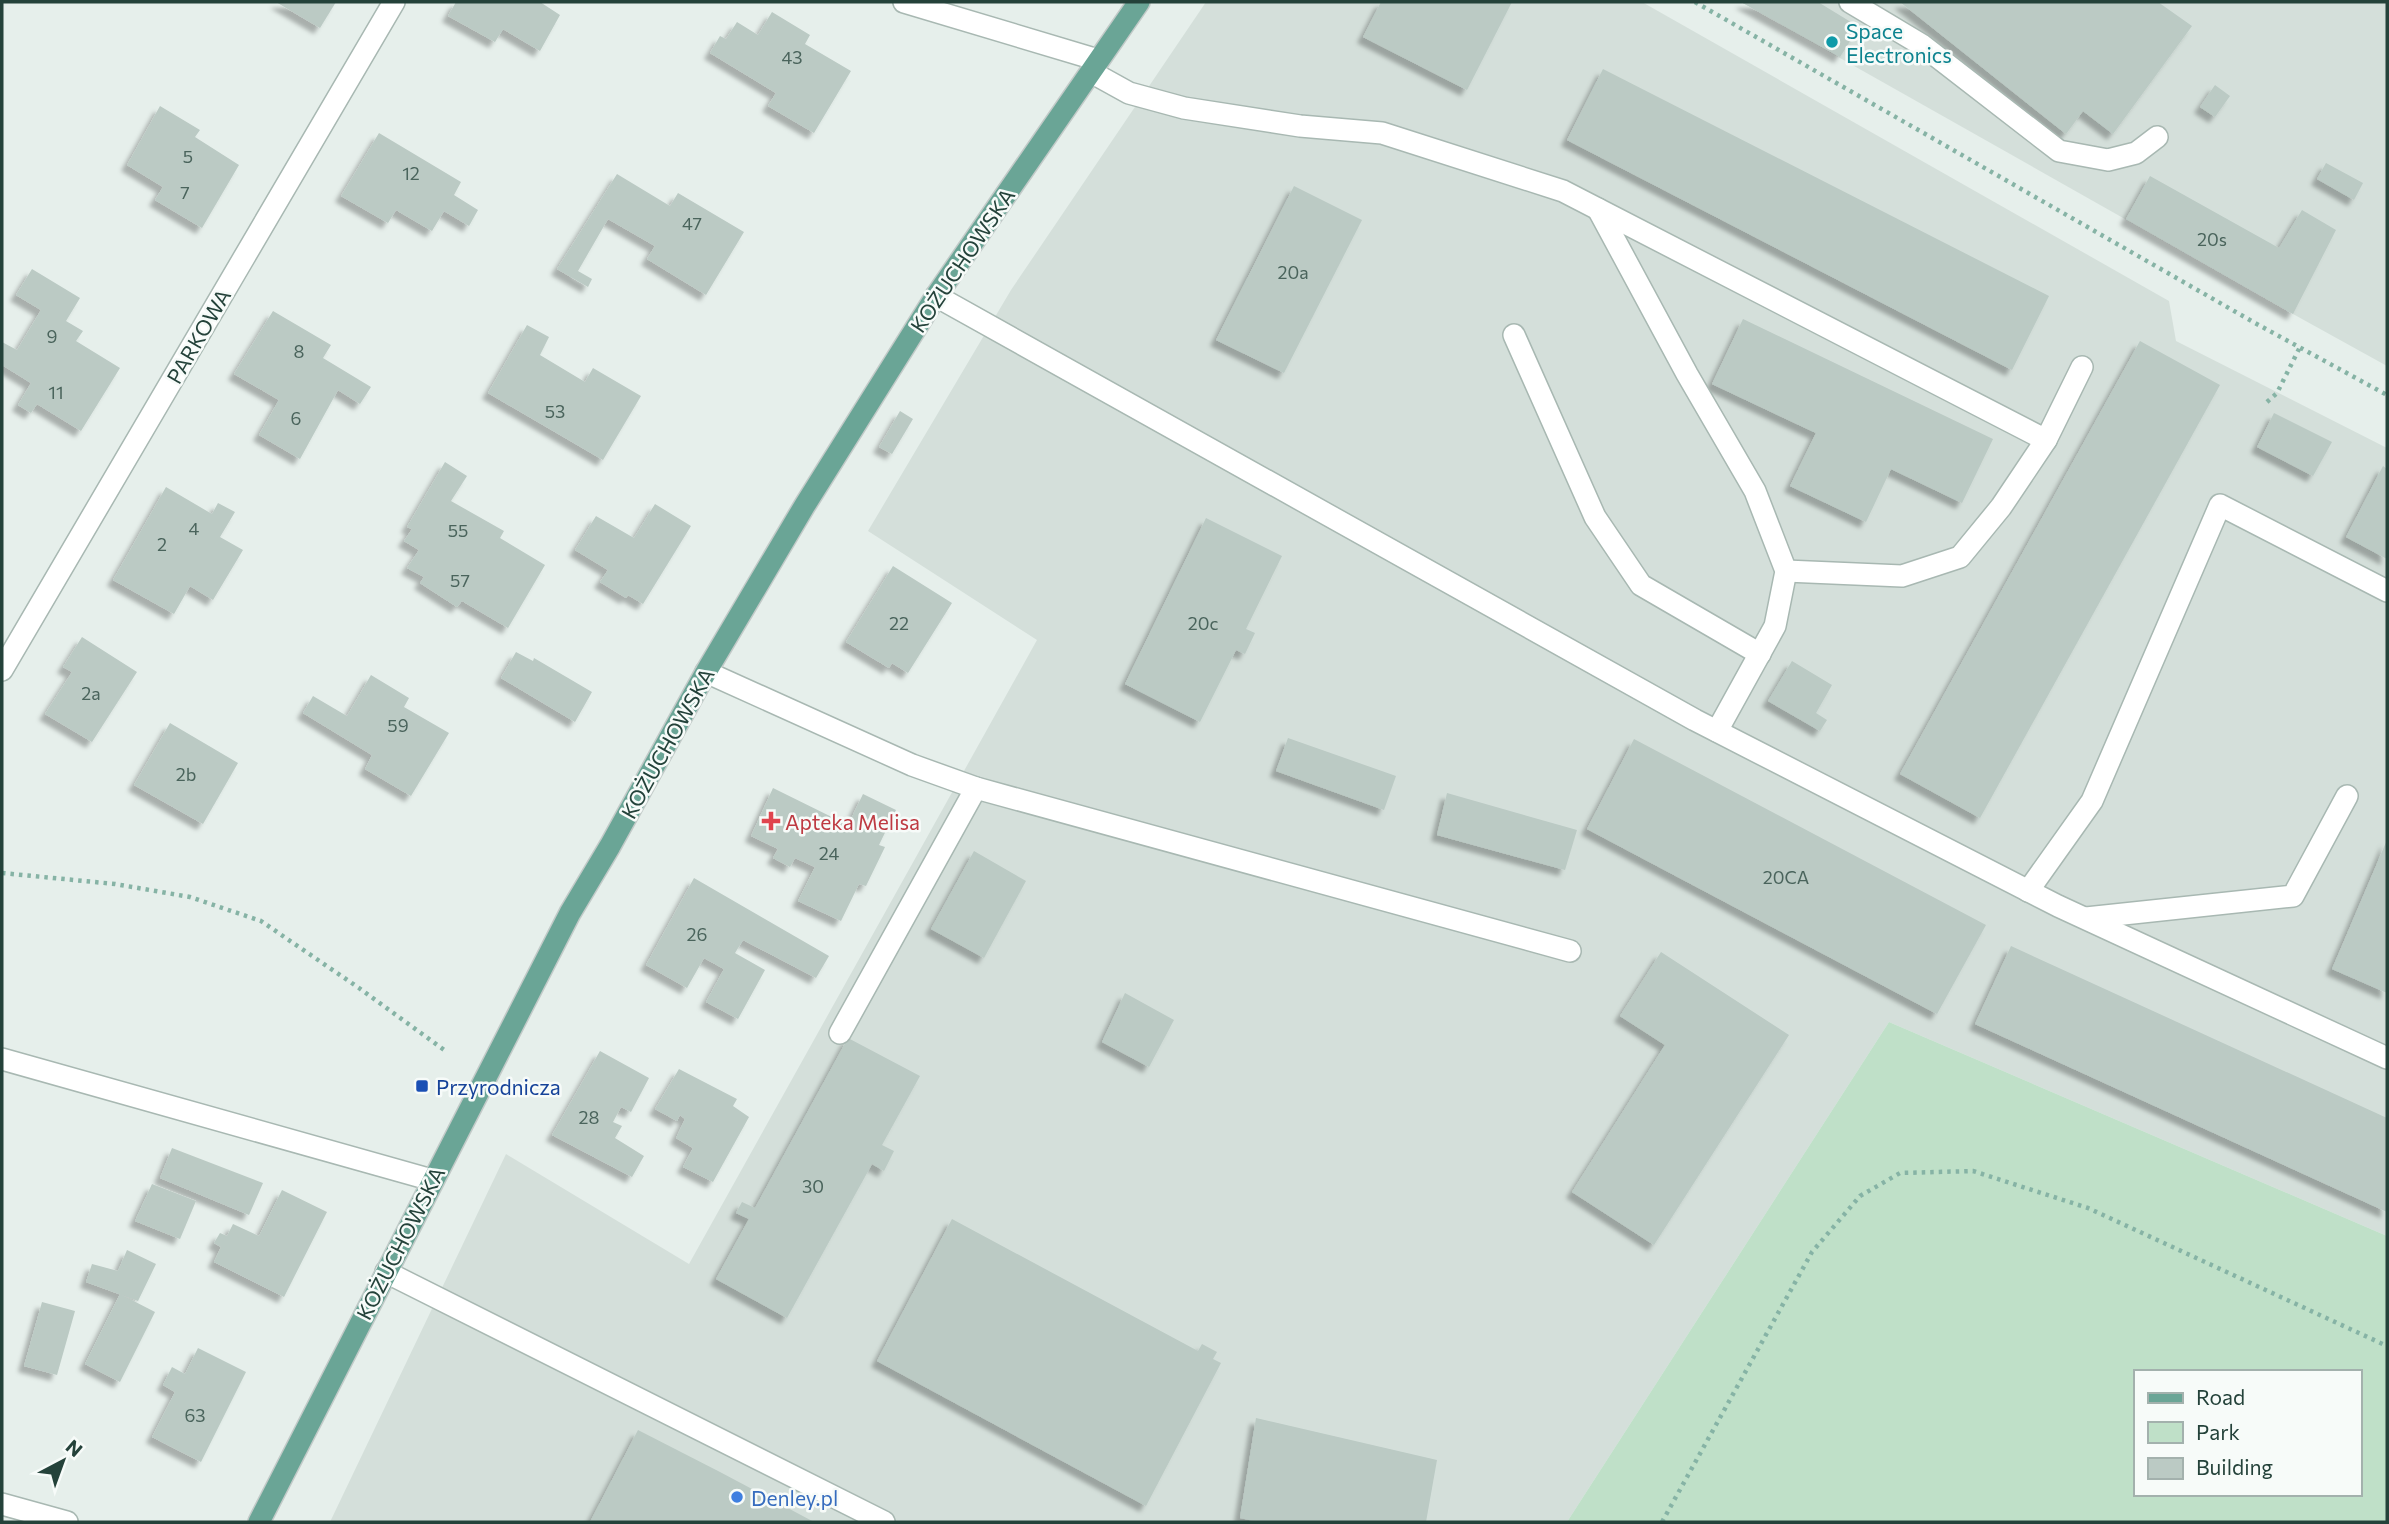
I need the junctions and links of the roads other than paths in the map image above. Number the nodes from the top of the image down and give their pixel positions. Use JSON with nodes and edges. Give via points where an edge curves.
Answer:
{"nodes":[{"id":1,"x":394,"y":2,"type":"edge"},
{"id":2,"x":904,"y":2,"type":"edge"},
{"id":3,"x":1139,"y":2,"type":"edge"},
{"id":4,"x":1850,"y":2,"type":"edge"},
{"id":5,"x":1094,"y":66,"type":"junction"},
{"id":6,"x":2157,"y":137,"type":"dead end"},
{"id":7,"x":1598,"y":209,"type":"junction"},
{"id":8,"x":936,"y":296,"type":"junction"},
{"id":9,"x":1514,"y":335,"type":"dead end"},
{"id":10,"x":2082,"y":367,"type":"dead end"},
{"id":11,"x":2046,"y":440,"type":"junction"},
{"id":12,"x":1786,"y":570,"type":"junction"},
{"id":13,"x":2387,"y":591,"type":"edge"},
{"id":14,"x":1760,"y":654,"type":"junction"},
{"id":15,"x":2,"y":670,"type":"edge"},
{"id":16,"x":706,"y":672,"type":"junction"},
{"id":17,"x":1717,"y":731,"type":"junction"},
{"id":18,"x":976,"y":788,"type":"junction"},
{"id":19,"x":2347,"y":796,"type":"dead end"},
{"id":20,"x":2028,"y":891,"type":"junction"},
{"id":21,"x":2084,"y":918,"type":"junction"},
{"id":22,"x":1570,"y":951,"type":"dead end"},
{"id":23,"x":840,"y":1033,"type":"dead end"},
{"id":24,"x":2387,"y":1058,"type":"edge"},
{"id":25,"x":2,"y":1059,"type":"edge"},
{"id":26,"x":432,"y":1180,"type":"junction"},
{"id":27,"x":386,"y":1272,"type":"junction"},
{"id":28,"x":2,"y":1504,"type":"edge"},
{"id":29,"x":67,"y":1522,"type":"edge"},
{"id":30,"x":259,"y":1522,"type":"edge"},
{"id":31,"x":884,"y":1522,"type":"edge"}],
"edges":[{"from":1,"to":15,"type":"street","name":"PARKOWA"},
{"from":2,"to":5,"type":"street"},
{"from":3,"to":5,"type":"main road","name":"KOŻUCHOWSKA"},
{"from":4,"to":6,"type":"street","via":[[1922,45],[2059,152],[2108,160],[2136,153]]},
{"from":5,"to":7,"type":"street","via":[[1129,93],[1184,108],[1382,133],[1563,191]]},
{"from":5,"to":8,"type":"main road","name":"KOŻUCHOWSKA"},
{"from":7,"to":11,"type":"street"},
{"from":7,"to":12,"type":"street","via":[[1755,491]]},
{"from":8,"to":16,"type":"main road","name":"KOŻUCHOWSKA"},
{"from":8,"to":17,"type":"street"},
{"from":9,"to":14,"type":"street","via":[[1595,517],[1641,585]]},
{"from":10,"to":11,"type":"street"},
{"from":11,"to":12,"type":"street","via":[[2001,507],[1960,556],[1902,576]]},
{"from":12,"to":14,"type":"street","via":[[1775,626]]},
{"from":13,"to":20,"type":"street","via":[[2220,505],[2092,801]]},
{"from":14,"to":17,"type":"street"},
{"from":16,"to":18,"type":"street","via":[[912,765]]},
{"from":16,"to":26,"type":"main road","name":"KOŻUCHOWSKA","via":[[570,913]]},
{"from":17,"to":20,"type":"street"},
{"from":18,"to":22,"type":"street"},
{"from":18,"to":23,"type":"street"},
{"from":19,"to":21,"type":"street","via":[[2293,895]]},
{"from":20,"to":21,"type":"street"},
{"from":21,"to":24,"type":"street"},
{"from":25,"to":26,"type":"street"},
{"from":26,"to":27,"type":"main road","name":"KOŻUCHOWSKA"},
{"from":27,"to":30,"type":"main road","name":"KOŻUCHOWSKA"},
{"from":27,"to":31,"type":"street"},
{"from":28,"to":29,"type":"street"}]}
